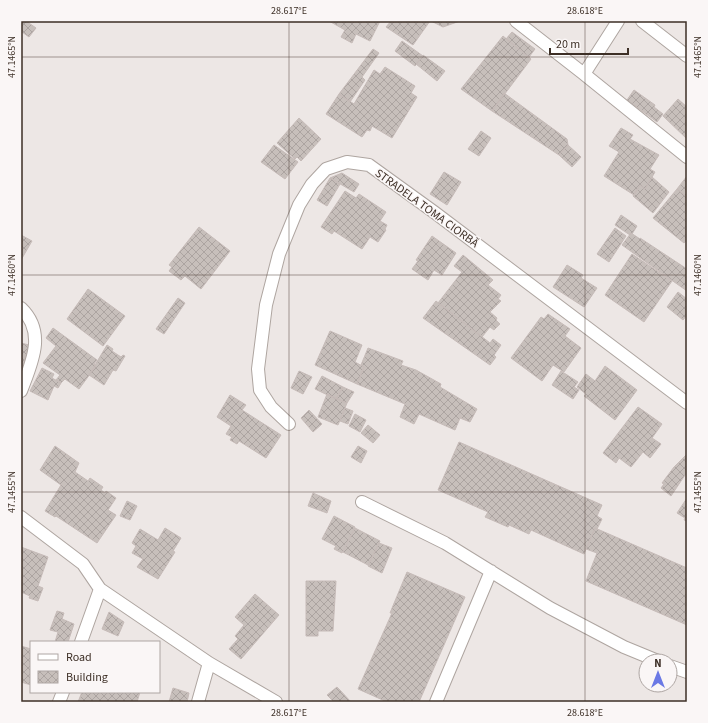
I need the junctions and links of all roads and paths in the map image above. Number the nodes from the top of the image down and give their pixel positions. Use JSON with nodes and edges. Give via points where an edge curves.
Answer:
{"nodes":[{"id":1,"x":516,"y":21,"type":"edge"},
{"id":2,"x":618,"y":21,"type":"edge"},
{"id":3,"x":642,"y":21,"type":"edge"},
{"id":4,"x":687,"y":56,"type":"edge"},
{"id":5,"x":584,"y":74,"type":"junction"},
{"id":6,"x":687,"y":157,"type":"edge"},
{"id":7,"x":21,"y":308,"type":"edge"},
{"id":8,"x":21,"y":391,"type":"edge"},
{"id":9,"x":687,"y":402,"type":"edge"},
{"id":10,"x":289,"y":424,"type":"dead end"},
{"id":11,"x":362,"y":502,"type":"dead end"},
{"id":12,"x":21,"y":517,"type":"edge"},
{"id":13,"x":491,"y":571,"type":"junction"},
{"id":14,"x":100,"y":589,"type":"junction"},
{"id":15,"x":81,"y":641,"type":"edge"},
{"id":16,"x":639,"y":653,"type":"edge"},
{"id":17,"x":210,"y":663,"type":"junction"},
{"id":18,"x":198,"y":702,"type":"edge"},
{"id":19,"x":276,"y":702,"type":"edge"},
{"id":20,"x":436,"y":702,"type":"edge"}],
"edges":[{"from":1,"to":5,"type":"street"},
{"from":2,"to":5,"type":"street"},
{"from":3,"to":4,"type":"street"},
{"from":5,"to":6,"type":"street"},
{"from":7,"to":8,"type":"street","via":[[34,328],[35,340],[34,357]]},
{"from":9,"to":10,"type":"street","name":"STRADELA TOMA CIORBĂ","via":[[369,165],[347,162],[326,169],[312,184],[299,205],[278,254],[266,305],[258,369],[260,390],[271,407]]},
{"from":11,"to":13,"type":"street","via":[[445,543]]},
{"from":12,"to":14,"type":"street","via":[[83,564]]},
{"from":13,"to":16,"type":"street","via":[[550,608]]},
{"from":13,"to":20,"type":"street"},
{"from":14,"to":15,"type":"street"},
{"from":14,"to":17,"type":"street"},
{"from":17,"to":18,"type":"street"},
{"from":17,"to":19,"type":"street"}]}
